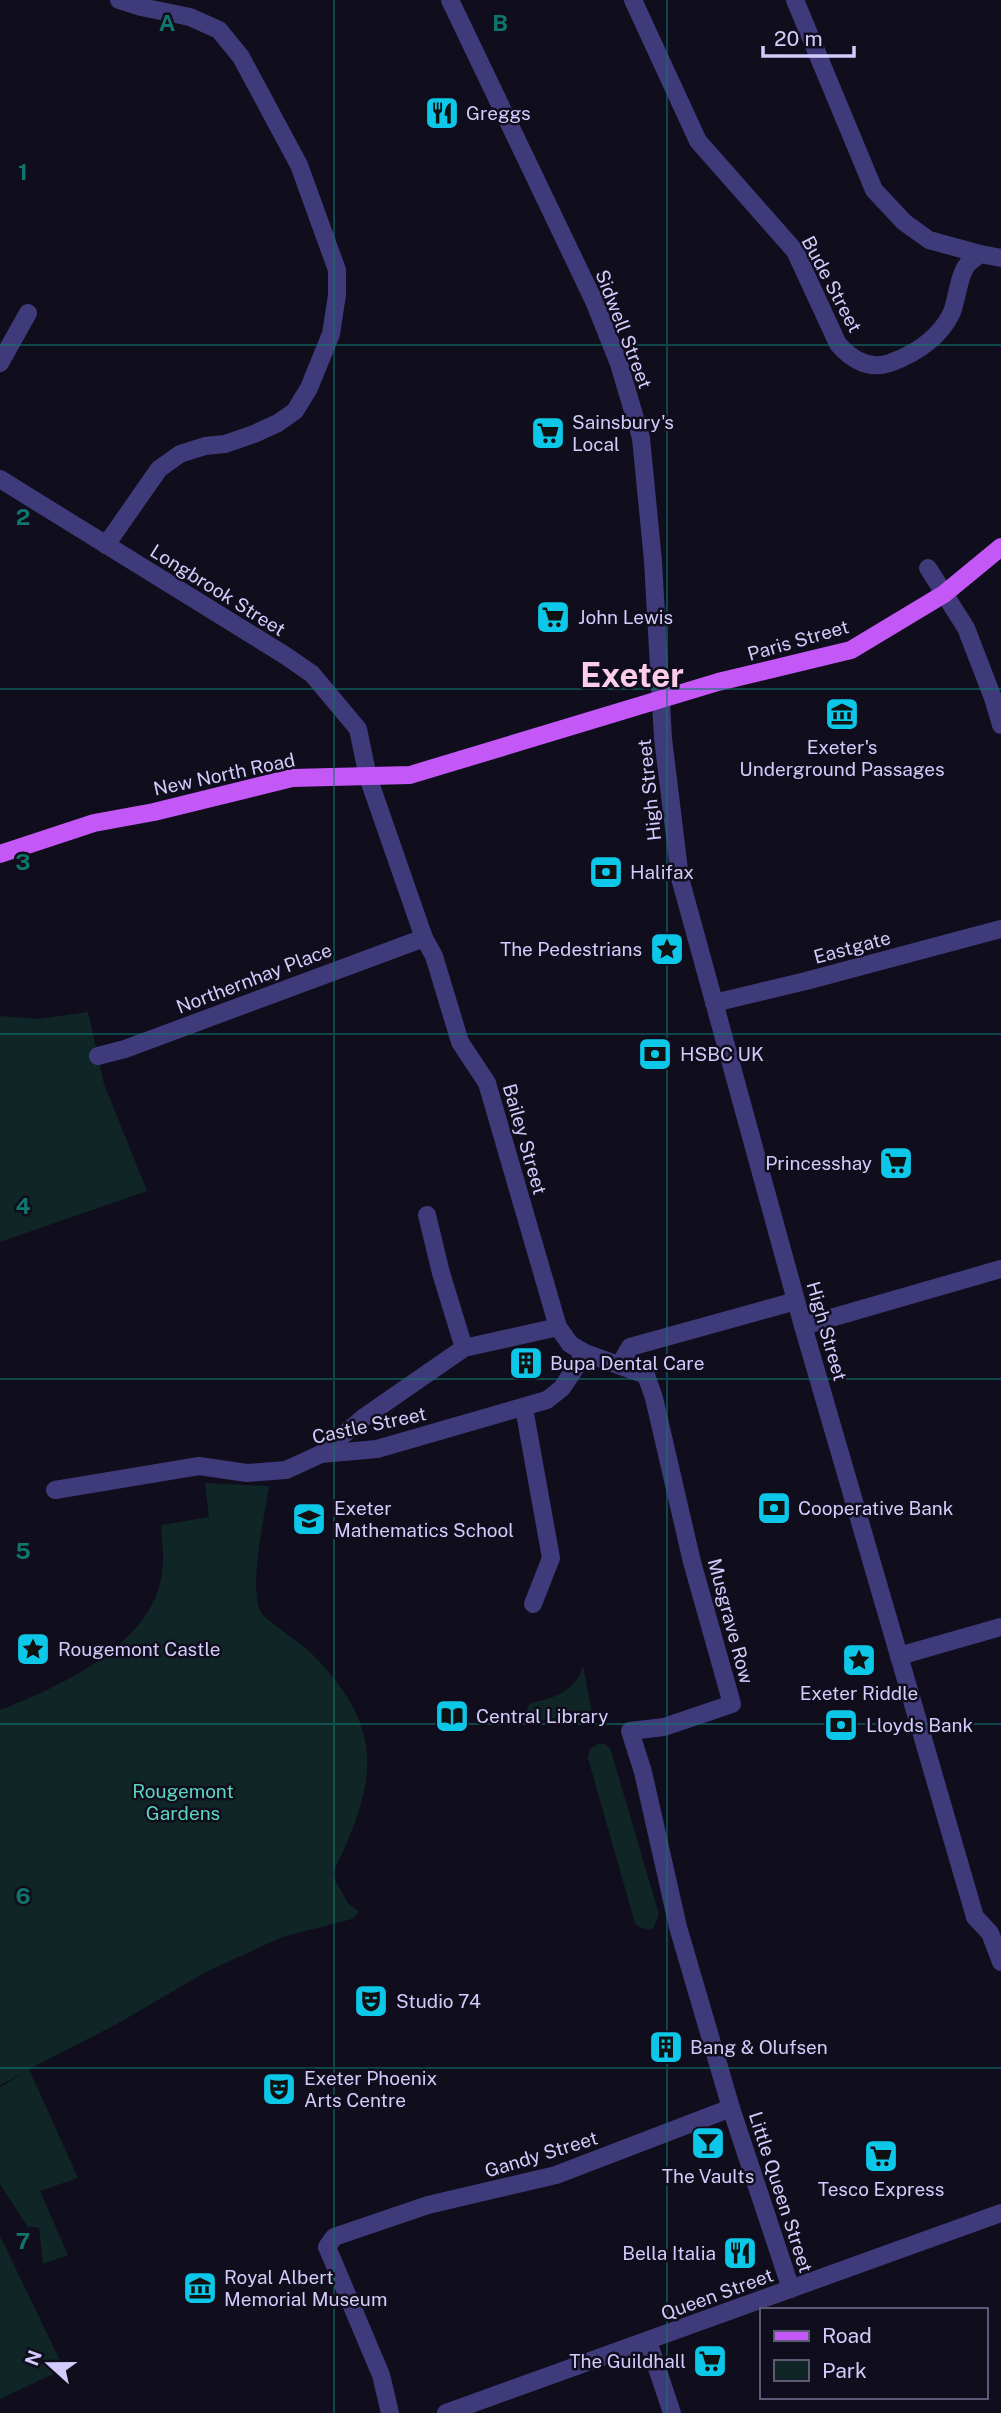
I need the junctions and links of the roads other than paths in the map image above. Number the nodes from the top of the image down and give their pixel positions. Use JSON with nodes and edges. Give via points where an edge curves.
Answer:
{"nodes":[{"id":1,"x":119,"y":0,"type":"edge"},
{"id":2,"x":450,"y":0,"type":"edge"},
{"id":3,"x":633,"y":0,"type":"edge"},
{"id":4,"x":795,"y":0,"type":"edge"},
{"id":5,"x":980,"y":254,"type":"junction"},
{"id":6,"x":1001,"y":258,"type":"edge"},
{"id":7,"x":28,"y":313,"type":"dead end"},
{"id":8,"x":0,"y":363,"type":"edge"},
{"id":9,"x":0,"y":479,"type":"edge"},
{"id":10,"x":106,"y":545,"type":"junction"},
{"id":11,"x":1001,"y":547,"type":"edge"},
{"id":12,"x":928,"y":568,"type":"dead end"},
{"id":13,"x":944,"y":594,"type":"junction"},
{"id":14,"x":662,"y":699,"type":"junction"},
{"id":15,"x":1001,"y":725,"type":"edge"},
{"id":16,"x":368,"y":777,"type":"junction"},
{"id":17,"x":0,"y":854,"type":"edge"},
{"id":18,"x":1001,"y":929,"type":"edge"},
{"id":19,"x":424,"y":938,"type":"junction"},
{"id":20,"x":714,"y":1003,"type":"junction"},
{"id":21,"x":98,"y":1056,"type":"dead end"},
{"id":22,"x":427,"y":1215,"type":"dead end"},
{"id":23,"x":1001,"y":1269,"type":"edge"},
{"id":24,"x":796,"y":1301,"type":"junction"},
{"id":25,"x":803,"y":1326,"type":"junction"},
{"id":26,"x":558,"y":1327,"type":"junction"},
{"id":27,"x":464,"y":1348,"type":"junction"},
{"id":28,"x":585,"y":1353,"type":"junction"},
{"id":29,"x":620,"y":1364,"type":"junction"},
{"id":30,"x":524,"y":1408,"type":"junction"},
{"id":31,"x":321,"y":1454,"type":"junction"},
{"id":32,"x":55,"y":1490,"type":"dead end"},
{"id":33,"x":533,"y":1604,"type":"dead end"},
{"id":34,"x":1001,"y":1627,"type":"edge"},
{"id":35,"x":899,"y":1656,"type":"junction"},
{"id":36,"x":1001,"y":1962,"type":"edge"},
{"id":37,"x":731,"y":2108,"type":"junction"},
{"id":38,"x":1001,"y":2213,"type":"edge"},
{"id":39,"x":791,"y":2289,"type":"junction"},
{"id":40,"x":648,"y":2341,"type":"junction"},
{"id":41,"x":390,"y":2413,"type":"edge"},
{"id":42,"x":446,"y":2413,"type":"edge"},
{"id":43,"x":672,"y":2413,"type":"edge"}],
"edges":[{"from":1,"to":10,"type":"street","via":[[190,17],[219,30],[241,57],[299,165],[337,270],[337,295],[331,334],[295,411],[254,434],[180,454],[159,470]]},
{"from":2,"to":14,"type":"street","name":"Sidwell Street","via":[[594,301],[619,364],[641,438]]},
{"from":3,"to":5,"type":"street","name":"Bude Street","via":[[698,141],[795,251],[838,344],[848,356],[867,364],[886,364],[932,341],[952,311],[966,266]]},
{"from":4,"to":5,"type":"street","via":[[874,190],[929,240]]},
{"from":5,"to":6,"type":"street"},
{"from":7,"to":8,"type":"street"},
{"from":9,"to":10,"type":"street","name":"Longbrook Street"},
{"from":10,"to":16,"type":"street","name":"Longbrook Street","via":[[312,674],[358,729]]},
{"from":11,"to":13,"type":"main road","name":"Paris Street"},
{"from":12,"to":13,"type":"street"},
{"from":13,"to":14,"type":"main road","name":"Paris Street","via":[[851,650]]},
{"from":13,"to":15,"type":"street","via":[[966,628]]},
{"from":14,"to":16,"type":"main road","name":"New North Road","via":[[410,775]]},
{"from":14,"to":20,"type":"street","name":"High Street","via":[[680,878]]},
{"from":16,"to":17,"type":"main road","name":"New North Road","via":[[292,778],[94,823]]},
{"from":16,"to":19,"type":"street","name":"Bailey Street"},
{"from":18,"to":20,"type":"street","name":"Eastgate"},
{"from":19,"to":21,"type":"street","name":"Northernhay Place"},
{"from":19,"to":26,"type":"street","name":"Bailey Street","via":[[434,956],[460,1042],[487,1083]]},
{"from":20,"to":24,"type":"street","name":"High Street"},
{"from":22,"to":27,"type":"street"},
{"from":23,"to":25,"type":"street"},
{"from":24,"to":25,"type":"street","name":"High Street"},
{"from":24,"to":29,"type":"street","via":[[630,1347]]},
{"from":25,"to":35,"type":"street","name":"High Street"},
{"from":26,"to":27,"type":"street"},
{"from":26,"to":28,"type":"street","name":"Bailey Street","via":[[570,1344]]},
{"from":27,"to":31,"type":"street","via":[[363,1418]]},
{"from":28,"to":29,"type":"street","name":"Musgrave Row"},
{"from":28,"to":30,"type":"street","name":"Castle Street","via":[[562,1388],[547,1400]]},
{"from":29,"to":37,"type":"street","name":"Musgrave Row","via":[[646,1375],[650,1387],[732,1704],[664,1727],[630,1731],[678,1927]]},
{"from":30,"to":31,"type":"street","name":"Castle Street","via":[[377,1449]]},
{"from":30,"to":33,"type":"street","via":[[551,1558]]},
{"from":31,"to":32,"type":"street","name":"Castle Street","via":[[286,1469],[247,1473],[199,1466]]},
{"from":34,"to":35,"type":"street"},
{"from":35,"to":36,"type":"street","name":"High Street","via":[[975,1917],[990,1933]]},
{"from":37,"to":39,"type":"street","name":"Little Queen Street"},
{"from":37,"to":41,"type":"street","name":"Gandy Street","via":[[556,2175],[428,2205],[334,2236],[327,2247],[382,2375]]},
{"from":38,"to":39,"type":"street","name":"Queen Street"},
{"from":39,"to":40,"type":"street","name":"Queen Street"},
{"from":40,"to":42,"type":"street","name":"Queen Street"},
{"from":40,"to":43,"type":"street"}]}
